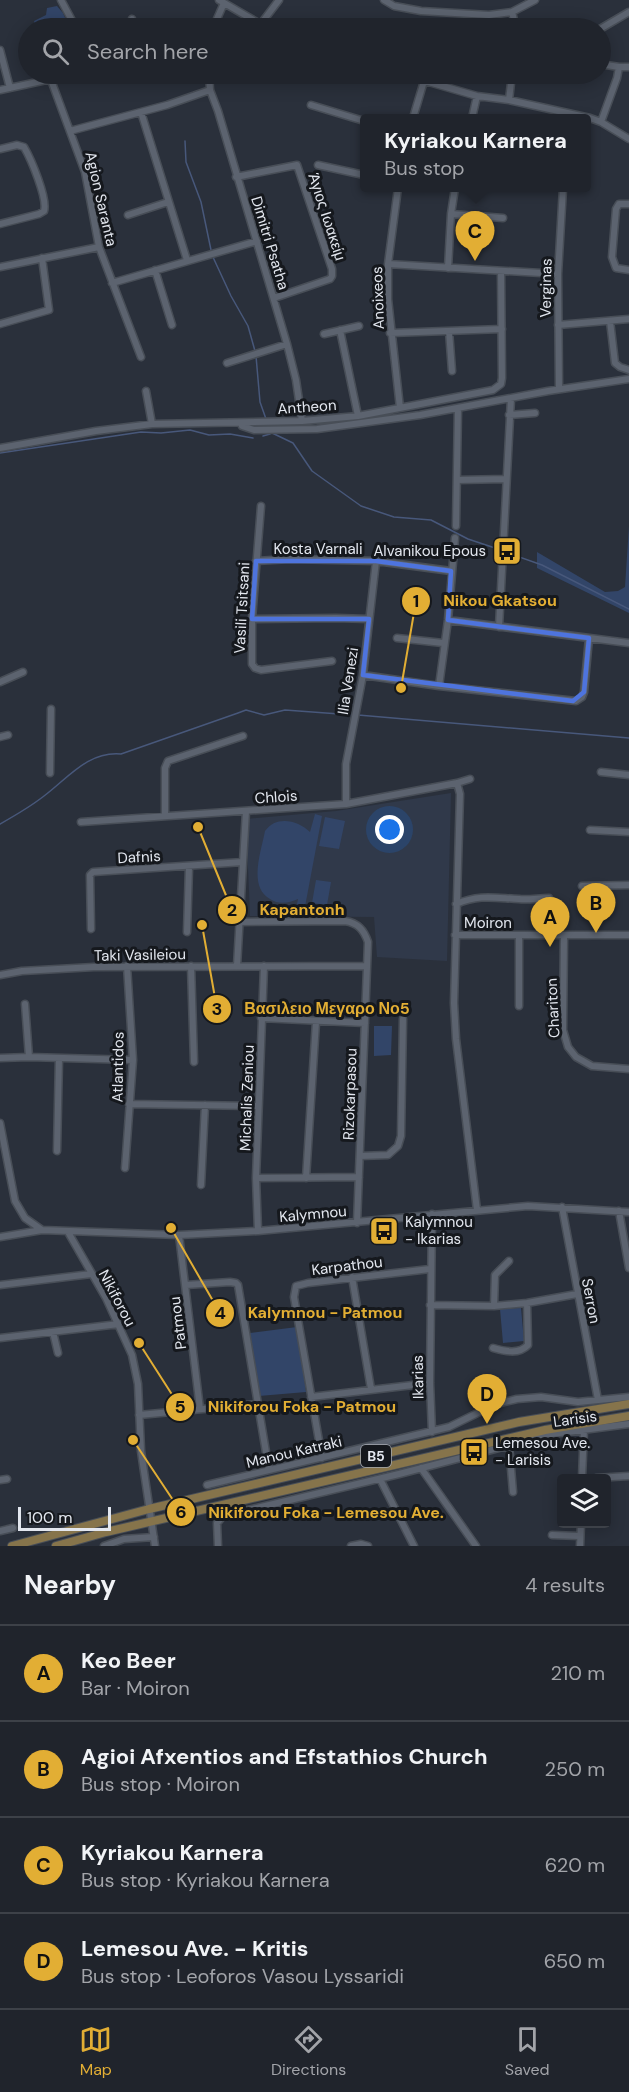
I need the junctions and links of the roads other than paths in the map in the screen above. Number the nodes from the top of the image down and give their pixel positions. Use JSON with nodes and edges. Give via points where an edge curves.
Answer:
{"nodes":[{"id":1,"x":61,"y":0,"type":"edge"},
{"id":2,"x":279,"y":0,"type":"edge"},
{"id":3,"x":384,"y":0,"type":"edge"},
{"id":4,"x":536,"y":0,"type":"edge"},
{"id":5,"x":222,"y":2,"type":"edge"},
{"id":6,"x":512,"y":12,"type":"junction"},
{"id":7,"x":629,"y":12,"type":"edge"},
{"id":8,"x":71,"y":18,"type":"edge"},
{"id":9,"x":216,"y":18,"type":"edge"},
{"id":10,"x":248,"y":18,"type":"edge"},
{"id":11,"x":268,"y":18,"type":"edge"},
{"id":12,"x":514,"y":18,"type":"edge"},
{"id":13,"x":611,"y":23,"type":"edge"},
{"id":14,"x":0,"y":50,"type":"edge"},
{"id":15,"x":611,"y":66,"type":"edge"},
{"id":16,"x":619,"y":67,"type":"junction"},
{"id":17,"x":629,"y":67,"type":"edge"},
{"id":18,"x":30,"y":84,"type":"edge"},
{"id":19,"x":52,"y":84,"type":"edge"},
{"id":20,"x":210,"y":84,"type":"edge"},
{"id":21,"x":423,"y":84,"type":"edge"},
{"id":22,"x":435,"y":84,"type":"edge"},
{"id":23,"x":511,"y":84,"type":"edge"},
{"id":24,"x":10,"y":88,"type":"junction"},
{"id":25,"x":0,"y":90,"type":"edge"},
{"id":26,"x":210,"y":90,"type":"junction"},
{"id":27,"x":477,"y":96,"type":"junction"},
{"id":28,"x":509,"y":100,"type":"junction"},
{"id":29,"x":310,"y":105,"type":"dead end"},
{"id":30,"x":141,"y":112,"type":"junction"},
{"id":31,"x":414,"y":114,"type":"edge"},
{"id":32,"x":473,"y":114,"type":"edge"},
{"id":33,"x":562,"y":114,"type":"edge"},
{"id":34,"x":360,"y":120,"type":"edge"},
{"id":35,"x":591,"y":120,"type":"edge"},
{"id":36,"x":601,"y":122,"type":"junction"},
{"id":37,"x":70,"y":131,"type":"junction"},
{"id":38,"x":629,"y":139,"type":"edge"},
{"id":39,"x":0,"y":148,"type":"edge"},
{"id":40,"x":318,"y":165,"type":"dead end"},
{"id":41,"x":360,"y":174,"type":"edge"},
{"id":42,"x":236,"y":177,"type":"junction"},
{"id":43,"x":397,"y":192,"type":"edge"},
{"id":44,"x":454,"y":192,"type":"edge"},
{"id":45,"x":562,"y":192,"type":"edge"},
{"id":46,"x":168,"y":202,"type":"junction"},
{"id":47,"x":629,"y":204,"type":"edge"},
{"id":48,"x":451,"y":214,"type":"junction"},
{"id":49,"x":128,"y":215,"type":"dead end"},
{"id":50,"x":502,"y":218,"type":"dead end"},
{"id":51,"x":0,"y":224,"type":"edge"},
{"id":52,"x":257,"y":241,"type":"junction"},
{"id":53,"x":99,"y":247,"type":"junction"},
{"id":54,"x":42,"y":258,"type":"junction"},
{"id":55,"x":187,"y":260,"type":"junction"},
{"id":56,"x":388,"y":264,"type":"junction"},
{"id":57,"x":0,"y":267,"type":"edge"},
{"id":58,"x":448,"y":268,"type":"junction"},
{"id":59,"x":155,"y":270,"type":"junction"},
{"id":60,"x":629,"y":270,"type":"edge"},
{"id":61,"x":501,"y":271,"type":"junction"},
{"id":62,"x":558,"y":274,"type":"junction"},
{"id":63,"x":112,"y":283,"type":"junction"},
{"id":64,"x":274,"y":298,"type":"junction"},
{"id":65,"x":629,"y":319,"type":"edge"},
{"id":66,"x":610,"y":321,"type":"junction"},
{"id":67,"x":0,"y":324,"type":"edge"},
{"id":68,"x":172,"y":324,"type":"dead end"},
{"id":69,"x":359,"y":326,"type":"dead end"},
{"id":70,"x":558,"y":326,"type":"junction"},
{"id":71,"x":502,"y":329,"type":"junction"},
{"id":72,"x":340,"y":330,"type":"junction"},
{"id":73,"x":449,"y":331,"type":"junction"},
{"id":74,"x":390,"y":333,"type":"junction"},
{"id":75,"x":324,"y":334,"type":"dead end"},
{"id":76,"x":287,"y":344,"type":"junction"},
{"id":77,"x":141,"y":357,"type":"dead end"},
{"id":78,"x":227,"y":363,"type":"dead end"},
{"id":79,"x":629,"y":370,"type":"edge"},
{"id":80,"x":452,"y":371,"type":"dead end"},
{"id":81,"x":629,"y":379,"type":"edge"},
{"id":82,"x":559,"y":389,"type":"junction"},
{"id":83,"x":146,"y":391,"type":"dead end"},
{"id":84,"x":511,"y":398,"type":"junction"},
{"id":85,"x":400,"y":408,"type":"junction"},
{"id":86,"x":458,"y":408,"type":"junction"},
{"id":87,"x":535,"y":413,"type":"dead end"},
{"id":88,"x":509,"y":415,"type":"junction"},
{"id":89,"x":358,"y":416,"type":"junction"},
{"id":90,"x":302,"y":421,"type":"junction"},
{"id":91,"x":152,"y":424,"type":"junction"},
{"id":92,"x":242,"y":426,"type":"dead end"},
{"id":93,"x":0,"y":448,"type":"edge"},
{"id":94,"x":506,"y":479,"type":"junction"},
{"id":95,"x":457,"y":480,"type":"junction"},
{"id":96,"x":261,"y":506,"type":"dead end"},
{"id":97,"x":456,"y":526,"type":"dead end"},
{"id":98,"x":455,"y":538,"type":"dead end"},
{"id":99,"x":256,"y":561,"type":"junction"},
{"id":100,"x":376,"y":561,"type":"junction"},
{"id":101,"x":451,"y":571,"type":"junction"},
{"id":102,"x":252,"y":619,"type":"junction"},
{"id":103,"x":369,"y":619,"type":"junction"},
{"id":104,"x":448,"y":620,"type":"junction"},
{"id":105,"x":500,"y":627,"type":"junction"},
{"id":106,"x":397,"y":638,"type":"dead end"},
{"id":107,"x":588,"y":638,"type":"junction"},
{"id":108,"x":443,"y":643,"type":"junction"},
{"id":109,"x":629,"y":643,"type":"edge"},
{"id":110,"x":332,"y":661,"type":"dead end"},
{"id":111,"x":23,"y":672,"type":"dead end"},
{"id":112,"x":363,"y":675,"type":"junction"},
{"id":113,"x":0,"y":681,"type":"edge"},
{"id":114,"x":439,"y":686,"type":"junction"},
{"id":115,"x":51,"y":709,"type":"dead end"},
{"id":116,"x":8,"y":735,"type":"dead end"},
{"id":117,"x":243,"y":736,"type":"dead end"},
{"id":118,"x":0,"y":737,"type":"edge"},
{"id":119,"x":601,"y":772,"type":"dead end"},
{"id":120,"x":50,"y":773,"type":"dead end"},
{"id":121,"x":629,"y":775,"type":"edge"},
{"id":122,"x":470,"y":779,"type":"dead end"},
{"id":123,"x":457,"y":783,"type":"junction"},
{"id":124,"x":346,"y":804,"type":"junction"},
{"id":125,"x":246,"y":811,"type":"junction"},
{"id":126,"x":165,"y":815,"type":"junction"},
{"id":127,"x":81,"y":822,"type":"dead end"},
{"id":128,"x":590,"y":830,"type":"dead end"},
{"id":129,"x":629,"y":832,"type":"edge"},
{"id":130,"x":243,"y":862,"type":"junction"},
{"id":131,"x":189,"y":867,"type":"junction"},
{"id":132,"x":629,"y":885,"type":"edge"},
{"id":133,"x":582,"y":886,"type":"dead end"},
{"id":134,"x":549,"y":898,"type":"dead end"},
{"id":135,"x":456,"y":903,"type":"junction"},
{"id":136,"x":540,"y":917,"type":"dead end"},
{"id":137,"x":240,"y":922,"type":"junction"},
{"id":138,"x":91,"y":929,"type":"dead end"},
{"id":139,"x":187,"y":932,"type":"dead end"},
{"id":140,"x":455,"y":935,"type":"junction"},
{"id":141,"x":519,"y":935,"type":"junction"},
{"id":142,"x":540,"y":935,"type":"junction"},
{"id":143,"x":629,"y":935,"type":"edge"},
{"id":144,"x":564,"y":936,"type":"junction"},
{"id":145,"x":128,"y":966,"type":"junction"},
{"id":146,"x":191,"y":966,"type":"junction"},
{"id":147,"x":237,"y":966,"type":"junction"},
{"id":148,"x":264,"y":966,"type":"junction"},
{"id":149,"x":366,"y":966,"type":"junction"},
{"id":150,"x":0,"y":975,"type":"edge"},
{"id":151,"x":25,"y":1004,"type":"dead end"},
{"id":152,"x":519,"y":1006,"type":"dead end"},
{"id":153,"x":261,"y":1018,"type":"junction"},
{"id":154,"x":403,"y":1019,"type":"dead end"},
{"id":155,"x":316,"y":1022,"type":"junction"},
{"id":156,"x":365,"y":1023,"type":"junction"},
{"id":157,"x":29,"y":1057,"type":"junction"},
{"id":158,"x":0,"y":1058,"type":"edge"},
{"id":159,"x":60,"y":1058,"type":"junction"},
{"id":160,"x":133,"y":1060,"type":"junction"},
{"id":161,"x":194,"y":1062,"type":"dead end"},
{"id":162,"x":629,"y":1069,"type":"edge"},
{"id":163,"x":129,"y":1104,"type":"junction"},
{"id":164,"x":206,"y":1105,"type":"junction"},
{"id":165,"x":258,"y":1106,"type":"junction"},
{"id":166,"x":0,"y":1123,"type":"edge"},
{"id":167,"x":57,"y":1151,"type":"dead end"},
{"id":168,"x":360,"y":1156,"type":"junction"},
{"id":169,"x":125,"y":1168,"type":"dead end"},
{"id":170,"x":0,"y":1176,"type":"edge"},
{"id":171,"x":9,"y":1176,"type":"junction"},
{"id":172,"x":256,"y":1178,"type":"junction"},
{"id":173,"x":306,"y":1178,"type":"junction"},
{"id":174,"x":359,"y":1178,"type":"junction"},
{"id":175,"x":201,"y":1185,"type":"dead end"},
{"id":176,"x":562,"y":1207,"type":"junction"},
{"id":177,"x":477,"y":1210,"type":"junction"},
{"id":178,"x":619,"y":1211,"type":"junction"},
{"id":179,"x":629,"y":1212,"type":"edge"},
{"id":180,"x":432,"y":1214,"type":"junction"},
{"id":181,"x":357,"y":1222,"type":"junction"},
{"id":182,"x":42,"y":1230,"type":"junction"},
{"id":183,"x":258,"y":1231,"type":"junction"},
{"id":184,"x":68,"y":1232,"type":"junction"},
{"id":185,"x":179,"y":1235,"type":"junction"},
{"id":186,"x":0,"y":1237,"type":"edge"},
{"id":187,"x":509,"y":1261,"type":"dead end"},
{"id":188,"x":629,"y":1268,"type":"edge"},
{"id":189,"x":430,"y":1269,"type":"junction"},
{"id":190,"x":91,"y":1274,"type":"junction"},
{"id":191,"x":352,"y":1278,"type":"junction"},
{"id":192,"x":0,"y":1285,"type":"edge"},
{"id":193,"x":186,"y":1286,"type":"junction"},
{"id":194,"x":577,"y":1294,"type":"junction"},
{"id":195,"x":526,"y":1303,"type":"junction"},
{"id":196,"x":430,"y":1305,"type":"junction"},
{"id":197,"x":494,"y":1306,"type":"junction"},
{"id":198,"x":119,"y":1324,"type":"junction"},
{"id":199,"x":53,"y":1332,"type":"junction"},
{"id":200,"x":0,"y":1338,"type":"edge"},
{"id":201,"x":493,"y":1348,"type":"dead end"},
{"id":202,"x":57,"y":1353,"type":"dead end"},
{"id":203,"x":430,"y":1383,"type":"junction"},
{"id":204,"x":371,"y":1389,"type":"junction"},
{"id":205,"x":311,"y":1397,"type":"junction"},
{"id":206,"x":629,"y":1397,"type":"edge"},
{"id":207,"x":598,"y":1400,"type":"junction"},
{"id":208,"x":257,"y":1404,"type":"junction"},
{"id":209,"x":629,"y":1404,"type":"edge"},
{"id":210,"x":200,"y":1409,"type":"junction"},
{"id":211,"x":139,"y":1415,"type":"junction"},
{"id":212,"x":629,"y":1416,"type":"edge"},
{"id":213,"x":629,"y":1424,"type":"edge"},
{"id":214,"x":584,"y":1429,"type":"junction"},
{"id":215,"x":432,"y":1432,"type":"junction"},
{"id":216,"x":509,"y":1445,"type":"junction"},
{"id":217,"x":322,"y":1458,"type":"junction"},
{"id":218,"x":421,"y":1468,"type":"junction"},
{"id":219,"x":269,"y":1470,"type":"junction"},
{"id":220,"x":582,"y":1474,"type":"edge"},
{"id":221,"x":629,"y":1476,"type":"edge"},
{"id":222,"x":611,"y":1478,"type":"edge"},
{"id":223,"x":380,"y":1479,"type":"junction"},
{"id":224,"x":207,"y":1485,"type":"dead end"},
{"id":225,"x":513,"y":1492,"type":"dead end"},
{"id":226,"x":149,"y":1509,"type":"junction"},
{"id":227,"x":151,"y":1522,"type":"junction"},
{"id":228,"x":13,"y":1528,"type":"dead end"},
{"id":229,"x":581,"y":1528,"type":"edge"},
{"id":230,"x":0,"y":1531,"type":"edge"},
{"id":231,"x":552,"y":1535,"type":"dead end"},
{"id":232,"x":580,"y":1536,"type":"junction"},
{"id":233,"x":154,"y":1538,"type":"junction"},
{"id":234,"x":12,"y":1546,"type":"edge"},
{"id":235,"x":56,"y":1546,"type":"edge"},
{"id":236,"x":104,"y":1546,"type":"edge"},
{"id":237,"x":155,"y":1546,"type":"edge"},
{"id":238,"x":218,"y":1546,"type":"edge"},
{"id":239,"x":351,"y":1546,"type":"edge"},
{"id":240,"x":368,"y":1546,"type":"edge"},
{"id":241,"x":414,"y":1546,"type":"edge"},
{"id":242,"x":476,"y":1546,"type":"edge"},
{"id":243,"x":580,"y":1546,"type":"edge"}],
"edges":[{"from":1,"to":8,"type":"street"},
{"from":2,"to":11,"type":"street"},
{"from":3,"to":6,"type":"street","via":[[421,11],[489,15]]},
{"from":4,"to":6,"type":"street"},
{"from":5,"to":9,"type":"street"},
{"from":5,"to":10,"type":"street"},
{"from":6,"to":12,"type":"street"},
{"from":7,"to":13,"type":"street"},
{"from":14,"to":24,"type":"street"},
{"from":15,"to":16,"type":"street"},
{"from":16,"to":17,"type":"street"},
{"from":16,"to":36,"type":"street"},
{"from":18,"to":24,"type":"street"},
{"from":19,"to":37,"type":"street","name":"Agion Saranta"},
{"from":20,"to":26,"type":"street","name":"Dimitri Psatha"},
{"from":21,"to":31,"type":"street"},
{"from":22,"to":27,"type":"street"},
{"from":23,"to":28,"type":"street"},
{"from":24,"to":25,"type":"street"},
{"from":26,"to":30,"type":"street"},
{"from":26,"to":42,"type":"street","name":"Dimitri Psatha"},
{"from":27,"to":28,"type":"street"},
{"from":27,"to":32,"type":"street"},
{"from":28,"to":33,"type":"street"},
{"from":29,"to":34,"type":"street"},
{"from":30,"to":37,"type":"street"},
{"from":30,"to":46,"type":"street"},
{"from":35,"to":36,"type":"street"},
{"from":36,"to":38,"type":"street"},
{"from":37,"to":53,"type":"street","name":"Agion Saranta","via":[[85,172]]},
{"from":39,"to":51,"type":"street","via":[[24,147],[45,205],[39,214]]},
{"from":40,"to":41,"type":"street"},
{"from":42,"to":52,"type":"street","name":"Dimitri Psatha"},
{"from":42,"to":64,"type":"street","name":"Άγιος Ιωακείμ","via":[[297,165],[332,269],[330,279]]},
{"from":43,"to":56,"type":"street","name":"Anoixeos"},
{"from":44,"to":48,"type":"street"},
{"from":45,"to":62,"type":"street","name":"Verginas"},
{"from":46,"to":49,"type":"street"},
{"from":46,"to":55,"type":"street"},
{"from":47,"to":60,"type":"street","via":[[616,208],[612,257],[616,268]]},
{"from":48,"to":50,"type":"street"},
{"from":48,"to":58,"type":"street"},
{"from":52,"to":55,"type":"street"},
{"from":52,"to":64,"type":"street","name":"Dimitri Psatha"},
{"from":53,"to":54,"type":"street"},
{"from":53,"to":63,"type":"street","name":"Agion Saranta"},
{"from":54,"to":57,"type":"street"},
{"from":54,"to":67,"type":"street","via":[[49,310]]},
{"from":55,"to":59,"type":"street"},
{"from":56,"to":58,"type":"street"},
{"from":56,"to":74,"type":"street","name":"Anoixeos"},
{"from":58,"to":61,"type":"street"},
{"from":59,"to":63,"type":"street"},
{"from":59,"to":68,"type":"street"},
{"from":61,"to":62,"type":"street"},
{"from":61,"to":71,"type":"street","name":"Antheon"},
{"from":62,"to":70,"type":"street","name":"Verginas"},
{"from":63,"to":77,"type":"street","name":"Agion Saranta"},
{"from":64,"to":76,"type":"street","name":"Dimitri Psatha"},
{"from":65,"to":66,"type":"street"},
{"from":66,"to":70,"type":"street"},
{"from":66,"to":79,"type":"street","via":[[615,363]]},
{"from":69,"to":72,"type":"street"},
{"from":70,"to":82,"type":"street","name":"Verginas"},
{"from":71,"to":73,"type":"street"},
{"from":71,"to":85,"type":"street","name":"Antheon","via":[[502,378],[498,387]]},
{"from":72,"to":75,"type":"street"},
{"from":72,"to":89,"type":"street"},
{"from":73,"to":74,"type":"street"},
{"from":73,"to":80,"type":"street"},
{"from":74,"to":85,"type":"street","name":"Anoixeos"},
{"from":76,"to":78,"type":"street"},
{"from":76,"to":90,"type":"street","name":"Dimitri Psatha"},
{"from":81,"to":82,"type":"street"},
{"from":82,"to":84,"type":"street"},
{"from":83,"to":91,"type":"street"},
{"from":84,"to":86,"type":"street"},
{"from":84,"to":88,"type":"street"},
{"from":85,"to":89,"type":"street","name":"Antheon"},
{"from":86,"to":92,"type":"street","via":[[317,429],[254,430]]},
{"from":86,"to":95,"type":"street"},
{"from":87,"to":88,"type":"street"},
{"from":88,"to":94,"type":"street"},
{"from":89,"to":90,"type":"street","name":"Antheon"},
{"from":90,"to":91,"type":"street","name":"Antheon"},
{"from":91,"to":93,"type":"street","name":"Antheon"},
{"from":94,"to":95,"type":"street"},
{"from":94,"to":105,"type":"street"},
{"from":95,"to":97,"type":"street"},
{"from":96,"to":99,"type":"street","name":"Vasili Tsitsani"},
{"from":98,"to":101,"type":"street"},
{"from":99,"to":100,"type":"street","name":"Kosta Varnali"},
{"from":99,"to":102,"type":"street","name":"Vasili Tsitsani"},
{"from":100,"to":101,"type":"street","name":"Kosta Varnali"},
{"from":100,"to":103,"type":"street","name":"Ilia Venezi"},
{"from":101,"to":104,"type":"street"},
{"from":102,"to":103,"type":"street"},
{"from":102,"to":110,"type":"street","name":"Vasili Tsitsani","via":[[251,661],[255,668]]},
{"from":103,"to":112,"type":"street","name":"Ilia Venezi"},
{"from":104,"to":105,"type":"street"},
{"from":104,"to":108,"type":"street"},
{"from":105,"to":107,"type":"street"},
{"from":106,"to":108,"type":"street"},
{"from":107,"to":109,"type":"street"},
{"from":107,"to":114,"type":"street","via":[[584,692],[576,701]]},
{"from":108,"to":114,"type":"street"},
{"from":111,"to":113,"type":"street"},
{"from":112,"to":114,"type":"street"},
{"from":112,"to":124,"type":"street","name":"Ilia Venezi","via":[[346,764]]},
{"from":115,"to":120,"type":"street"},
{"from":116,"to":118,"type":"street"},
{"from":117,"to":126,"type":"street","via":[[168,761]]},
{"from":119,"to":121,"type":"street"},
{"from":122,"to":123,"type":"street","name":"Chlois"},
{"from":123,"to":124,"type":"street","name":"Chlois"},
{"from":123,"to":135,"type":"street","via":[[460,794]]},
{"from":124,"to":125,"type":"street","name":"Chlois"},
{"from":125,"to":126,"type":"street","name":"Chlois"},
{"from":125,"to":130,"type":"street"},
{"from":126,"to":127,"type":"street","name":"Chlois"},
{"from":128,"to":129,"type":"street"},
{"from":130,"to":131,"type":"street","name":"Dafnis"},
{"from":130,"to":137,"type":"street"},
{"from":131,"to":138,"type":"street","name":"Dafnis","via":[[93,872]]},
{"from":131,"to":139,"type":"street"},
{"from":132,"to":133,"type":"street"},
{"from":134,"to":135,"type":"street","via":[[486,896]]},
{"from":135,"to":140,"type":"street"},
{"from":136,"to":142,"type":"street"},
{"from":137,"to":147,"type":"street"},
{"from":137,"to":149,"type":"street","name":"Rizokarpasou","via":[[355,923],[367,939]]},
{"from":140,"to":141,"type":"street","name":"Moiron"},
{"from":140,"to":177,"type":"street","via":[[456,1040]]},
{"from":141,"to":142,"type":"street","name":"Moiron"},
{"from":141,"to":152,"type":"street"},
{"from":142,"to":144,"type":"street","name":"Moiron"},
{"from":143,"to":144,"type":"street","name":"Moiron"},
{"from":144,"to":162,"type":"street","name":"Chariton","via":[[563,1030],[568,1047],[592,1066]]},
{"from":145,"to":146,"type":"street","name":"Taki Vasileiou"},
{"from":145,"to":150,"type":"street","name":"Taki Vasileiou"},
{"from":145,"to":160,"type":"street","name":"Atlantidos"},
{"from":146,"to":147,"type":"street","name":"Taki Vasileiou"},
{"from":146,"to":161,"type":"street"},
{"from":147,"to":148,"type":"street","name":"Taki Vasileiou"},
{"from":148,"to":149,"type":"street","name":"Taki Vasileiou"},
{"from":148,"to":153,"type":"street","name":"Michalis Zeniou"},
{"from":149,"to":156,"type":"street","name":"Rizokarpasou"},
{"from":151,"to":157,"type":"street"},
{"from":153,"to":155,"type":"street"},
{"from":153,"to":165,"type":"street","name":"Michalis Zeniou"},
{"from":154,"to":168,"type":"street","via":[[398,1146],[388,1155]]},
{"from":155,"to":156,"type":"street"},
{"from":155,"to":173,"type":"street"},
{"from":156,"to":168,"type":"street","name":"Rizokarpasou"},
{"from":157,"to":158,"type":"street"},
{"from":157,"to":159,"type":"street"},
{"from":159,"to":160,"type":"street"},
{"from":159,"to":167,"type":"street"},
{"from":160,"to":163,"type":"street","name":"Atlantidos"},
{"from":163,"to":164,"type":"street"},
{"from":163,"to":169,"type":"street","name":"Atlantidos"},
{"from":164,"to":165,"type":"street"},
{"from":164,"to":175,"type":"street"},
{"from":165,"to":172,"type":"street","name":"Michalis Zeniou"},
{"from":166,"to":171,"type":"street"},
{"from":168,"to":174,"type":"street","name":"Rizokarpasou"},
{"from":170,"to":171,"type":"street"},
{"from":171,"to":182,"type":"street","via":[[21,1213]]},
{"from":172,"to":173,"type":"street"},
{"from":172,"to":183,"type":"street","name":"Michalis Zeniou"},
{"from":173,"to":174,"type":"street"},
{"from":174,"to":181,"type":"street","name":"Rizokarpasou"},
{"from":176,"to":177,"type":"street","name":"Kalymnou"},
{"from":176,"to":178,"type":"street","name":"Kalymnou"},
{"from":176,"to":194,"type":"street","name":"Serron"},
{"from":177,"to":180,"type":"street","name":"Kalymnou"},
{"from":178,"to":179,"type":"street","name":"Kalymnou"},
{"from":178,"to":188,"type":"street"},
{"from":180,"to":181,"type":"street","name":"Kalymnou"},
{"from":180,"to":189,"type":"street","name":"Ikarias"},
{"from":181,"to":183,"type":"street","name":"Kalymnou"},
{"from":182,"to":184,"type":"street","name":"Kalymnou"},
{"from":182,"to":186,"type":"street","name":"Kalymnou"},
{"from":183,"to":185,"type":"street","name":"Kalymnou"},
{"from":184,"to":185,"type":"street","name":"Kalymnou"},
{"from":184,"to":190,"type":"street","name":"Nikiforou"},
{"from":185,"to":193,"type":"street","name":"Patmou"},
{"from":187,"to":197,"type":"street","via":[[495,1275]]},
{"from":189,"to":191,"type":"street","name":"Karpathou"},
{"from":189,"to":196,"type":"street","name":"Ikarias"},
{"from":190,"to":192,"type":"street"},
{"from":190,"to":198,"type":"street","name":"Nikiforou"},
{"from":191,"to":204,"type":"street"},
{"from":191,"to":205,"type":"street","name":"Karpathou","via":[[301,1284],[294,1291]]},
{"from":193,"to":208,"type":"street","via":[[230,1282],[238,1285]]},
{"from":193,"to":210,"type":"street","name":"Patmou"},
{"from":194,"to":195,"type":"street"},
{"from":194,"to":207,"type":"street","name":"Serron"},
{"from":195,"to":197,"type":"street"},
{"from":195,"to":201,"type":"street","via":[[528,1345],[520,1351]]},
{"from":196,"to":197,"type":"street"},
{"from":196,"to":203,"type":"street","name":"Ikarias"},
{"from":198,"to":199,"type":"street"},
{"from":198,"to":211,"type":"street","name":"Nikiforou","via":[[132,1355]]},
{"from":199,"to":200,"type":"street"},
{"from":199,"to":202,"type":"street"},
{"from":203,"to":204,"type":"street"},
{"from":203,"to":215,"type":"street","name":"Ikarias"},
{"from":204,"to":205,"type":"street"},
{"from":205,"to":217,"type":"street","name":"Karpathou"},
{"from":206,"to":207,"type":"street","name":"Manou Katraki"},
{"from":207,"to":215,"type":"street","name":"Manou Katraki","via":[[578,1402],[541,1396],[517,1399]]},
{"from":208,"to":210,"type":"street"},
{"from":208,"to":219,"type":"street"},
{"from":209,"to":226,"type":"main road","number":"B5","via":[[519,1422]]},
{"from":210,"to":211,"type":"street"},
{"from":211,"to":226,"type":"street","name":"Nikiforou"},
{"from":212,"to":227,"type":"main road","number":"B5","via":[[545,1430]]},
{"from":213,"to":214,"type":"street","name":"Larisis"},
{"from":214,"to":216,"type":"street","name":"Larisis"},
{"from":214,"to":220,"type":"street"},
{"from":215,"to":217,"type":"street","name":"Manou Katraki"},
{"from":216,"to":218,"type":"street","name":"Larisis"},
{"from":216,"to":225,"type":"street"},
{"from":217,"to":219,"type":"street","name":"Manou Katraki"},
{"from":218,"to":223,"type":"street","name":"Larisis"},
{"from":218,"to":242,"type":"street"},
{"from":219,"to":224,"type":"street","name":"Manou Katraki"},
{"from":221,"to":222,"type":"street"},
{"from":223,"to":238,"type":"street","name":"Larisis","via":[[222,1517],[216,1528]]},
{"from":223,"to":241,"type":"street"},
{"from":226,"to":227,"type":"street","name":"Nikiforou"},
{"from":226,"to":234,"type":"main road","number":"B5"},
{"from":227,"to":233,"type":"street","name":"Nikiforou"},
{"from":227,"to":235,"type":"main road","number":"B5"},
{"from":228,"to":230,"type":"street"},
{"from":229,"to":232,"type":"street"},
{"from":231,"to":232,"type":"street"},
{"from":232,"to":243,"type":"street"},
{"from":233,"to":236,"type":"street","via":[[124,1539]]},
{"from":233,"to":237,"type":"street","name":"Nikiforou"},
{"from":239,"to":240,"type":"street"}]}
